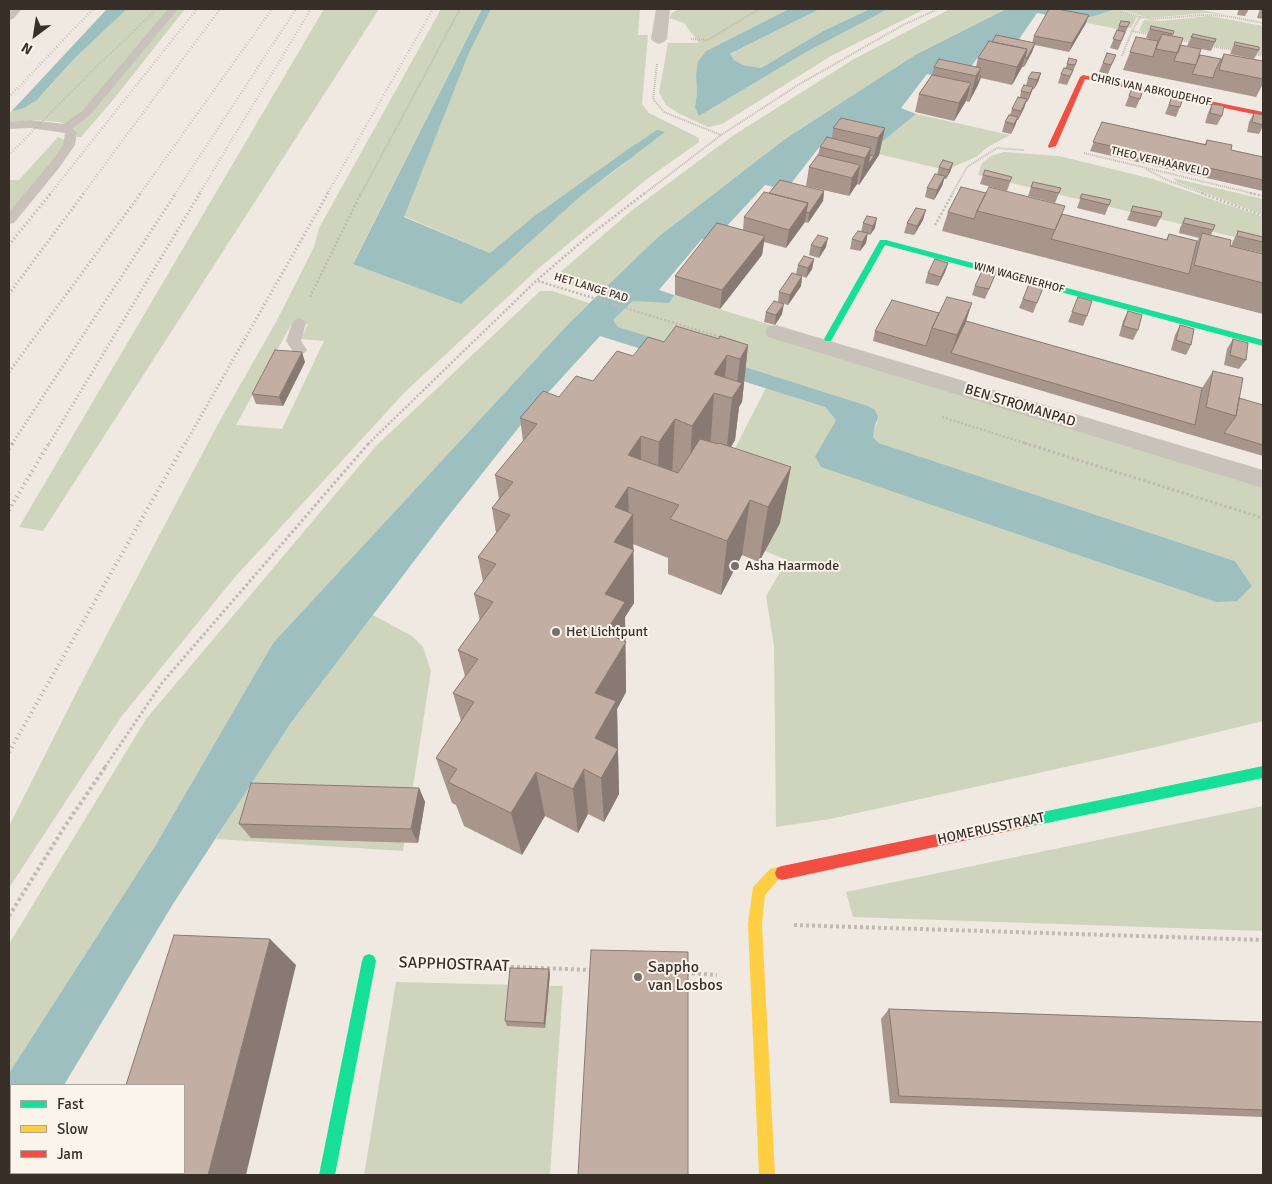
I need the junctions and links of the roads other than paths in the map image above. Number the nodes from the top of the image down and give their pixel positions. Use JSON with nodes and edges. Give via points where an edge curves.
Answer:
{"nodes":[{"id":1,"x":17,"y":9,"type":"edge"},
{"id":2,"x":173,"y":9,"type":"edge"},
{"id":3,"x":663,"y":9,"type":"edge"},
{"id":4,"x":9,"y":17,"type":"edge"},
{"id":5,"x":659,"y":39,"type":"road end"},
{"id":6,"x":1263,"y":114,"type":"edge"},
{"id":7,"x":9,"y":125,"type":"edge"},
{"id":8,"x":66,"y":128,"type":"junction"},
{"id":9,"x":1052,"y":146,"type":"road end"},
{"id":10,"x":9,"y":220,"type":"edge"},
{"id":11,"x":299,"y":323,"type":"road end"},
{"id":12,"x":776,"y":332,"type":"dead end"},
{"id":13,"x":828,"y":339,"type":"dead end"},
{"id":14,"x":1263,"y":343,"type":"edge"},
{"id":15,"x":299,"y":350,"type":"edge"},
{"id":16,"x":1263,"y":479,"type":"edge"},
{"id":17,"x":1263,"y":772,"type":"edge"},
{"id":18,"x":369,"y":962,"type":"road end"},
{"id":19,"x":327,"y":1175,"type":"edge"},
{"id":20,"x":767,"y":1175,"type":"edge"}],
"edges":[{"from":1,"to":4,"type":"lane"},
{"from":2,"to":8,"type":"lane","via":[[86,112]]},
{"from":3,"to":5,"type":"street"},
{"from":6,"to":9,"type":"street","name":"CHRIS VAN ABKOUDEHOF","via":[[1083,77]]},
{"from":7,"to":8,"type":"lane"},
{"from":8,"to":10,"type":"lane","via":[[71,132],[69,145]]},
{"from":11,"to":15,"type":"lane","via":[[294,341]]},
{"from":12,"to":16,"type":"street","name":"BEN STROMANPAD"},
{"from":13,"to":14,"type":"street","name":"WIM WAGENERHOF","via":[[883,242]]},
{"from":17,"to":20,"type":"street","name":"HOMERUSSTRAAT","via":[[775,874],[758,892],[755,924]]},
{"from":18,"to":19,"type":"street"}]}
